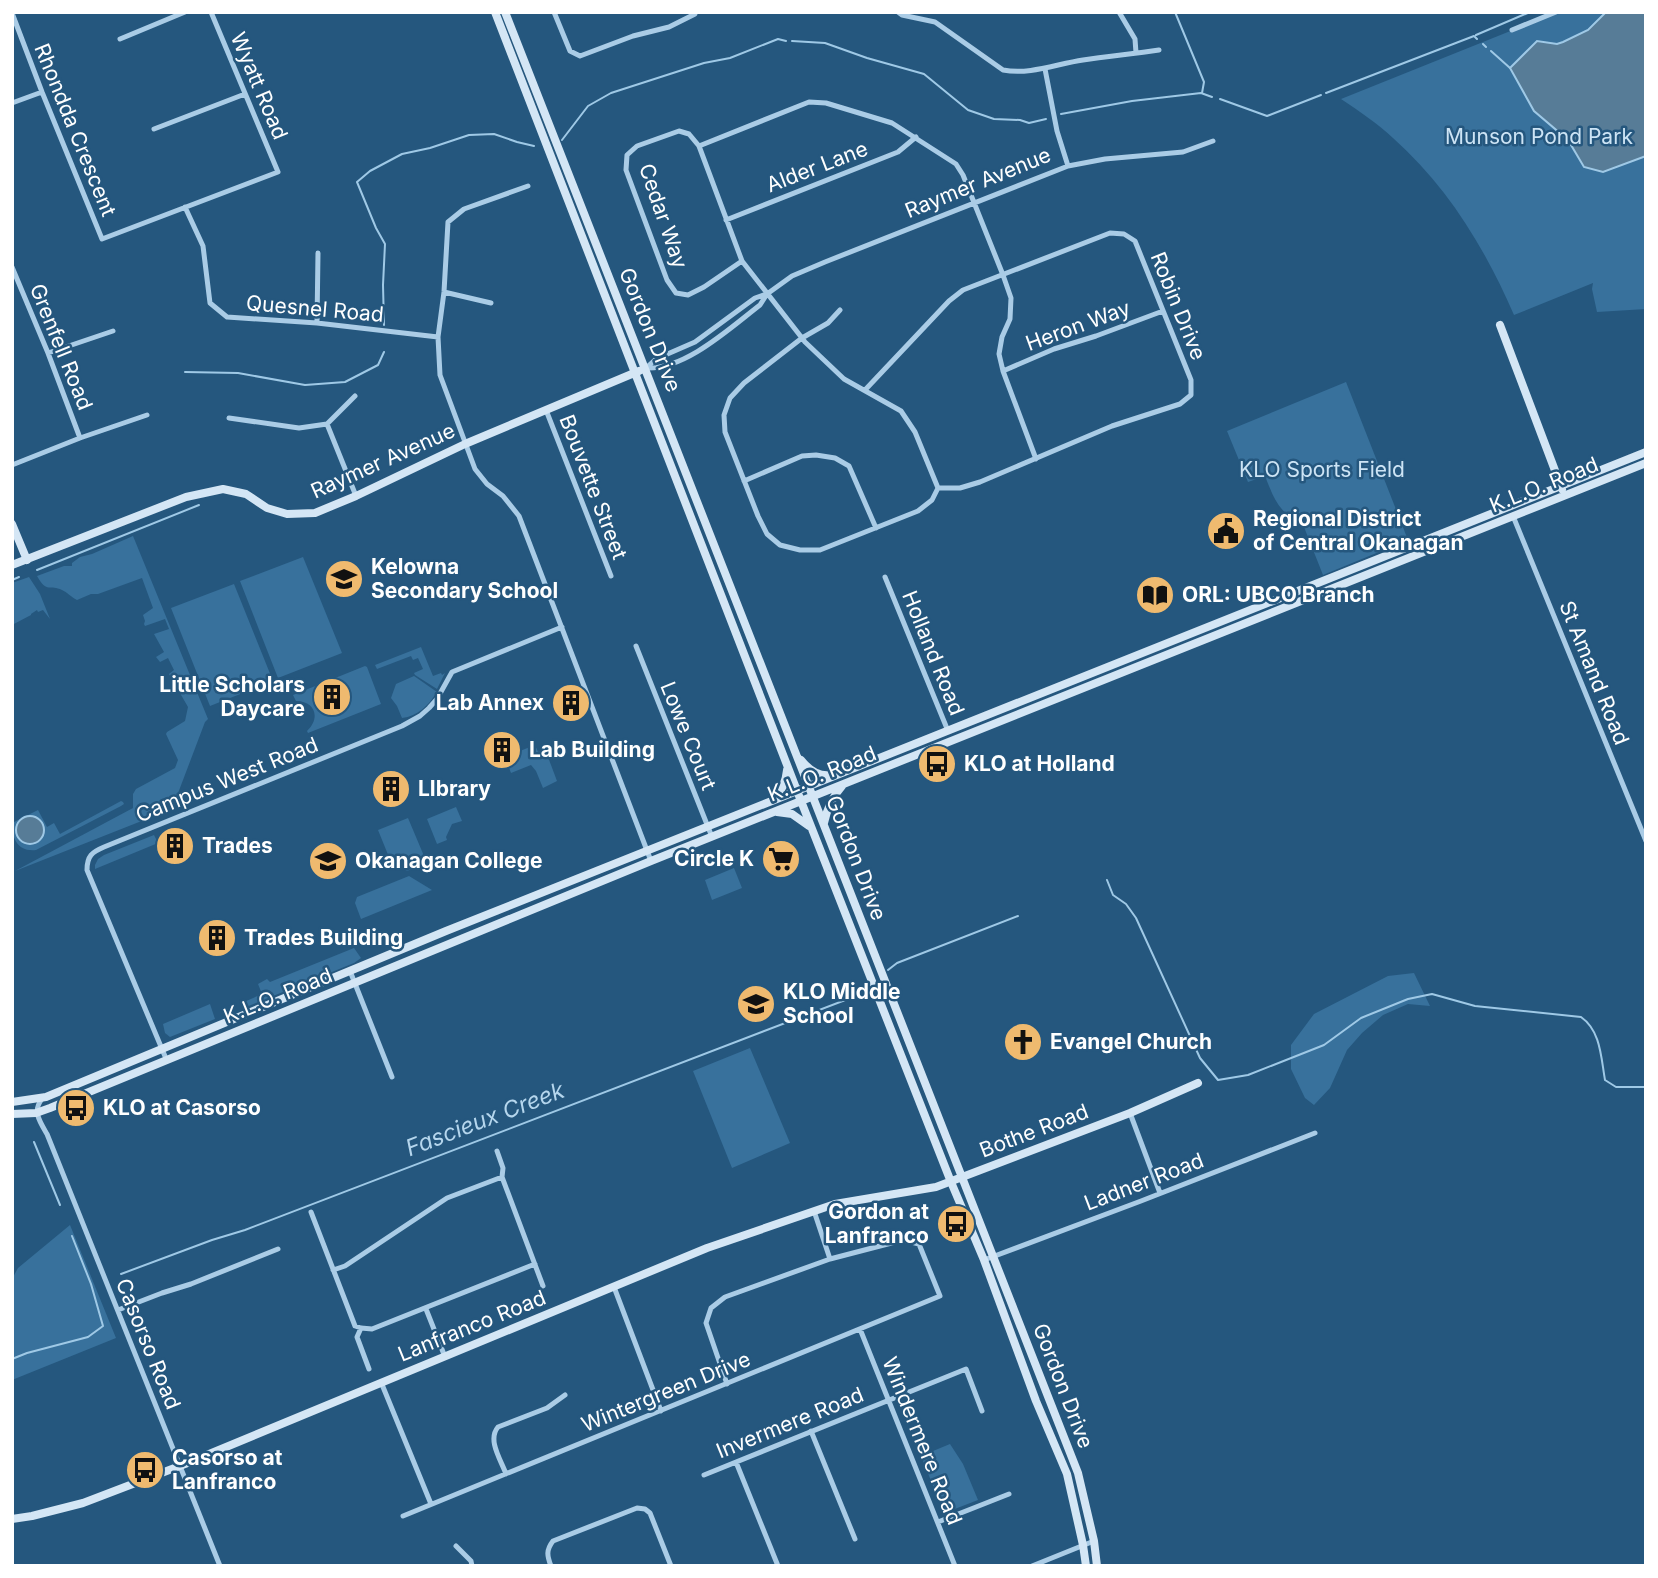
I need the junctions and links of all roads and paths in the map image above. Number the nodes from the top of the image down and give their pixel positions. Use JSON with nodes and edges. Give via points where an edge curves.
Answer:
{"nodes":[{"id":1,"x":185,"y":12,"type":"edge"},
{"id":2,"x":211,"y":12,"type":"edge"},
{"id":3,"x":495,"y":12,"type":"edge"},
{"id":4,"x":505,"y":12,"type":"edge"},
{"id":5,"x":554,"y":12,"type":"edge"},
{"id":6,"x":695,"y":12,"type":"edge"},
{"id":7,"x":898,"y":12,"type":"edge"},
{"id":8,"x":938,"y":12,"type":"edge"},
{"id":9,"x":1119,"y":12,"type":"edge"},
{"id":10,"x":1556,"y":12,"type":"edge"},
{"id":11,"x":12,"y":13,"type":"edge"},
{"id":12,"x":935,"y":22,"type":"junction"},
{"id":13,"x":1512,"y":30,"type":"dead end"},
{"id":14,"x":120,"y":39,"type":"dead end"},
{"id":15,"x":1159,"y":50,"type":"dead end"},
{"id":16,"x":1136,"y":53,"type":"junction"},
{"id":17,"x":1045,"y":69,"type":"junction"},
{"id":18,"x":42,"y":92,"type":"junction"},
{"id":19,"x":244,"y":94,"type":"junction"},
{"id":20,"x":12,"y":103,"type":"edge"},
{"id":21,"x":154,"y":129,"type":"dead end"},
{"id":22,"x":916,"y":137,"type":"junction"},
{"id":23,"x":1213,"y":141,"type":"dead end"},
{"id":24,"x":699,"y":146,"type":"junction"},
{"id":25,"x":1068,"y":166,"type":"junction"},
{"id":26,"x":278,"y":172,"type":"joint"},
{"id":27,"x":528,"y":186,"type":"dead end"},
{"id":28,"x":974,"y":205,"type":"junction"},
{"id":29,"x":185,"y":207,"type":"junction"},
{"id":30,"x":726,"y":220,"type":"junction"},
{"id":31,"x":318,"y":253,"type":"dead end"},
{"id":32,"x":742,"y":261,"type":"junction"},
{"id":33,"x":12,"y":267,"type":"edge"},
{"id":34,"x":1003,"y":275,"type":"junction"},
{"id":35,"x":444,"y":292,"type":"junction"},
{"id":36,"x":767,"y":294,"type":"junction"},
{"id":37,"x":491,"y":303,"type":"dead end"},
{"id":38,"x":840,"y":310,"type":"dead end"},
{"id":39,"x":1163,"y":311,"type":"junction"},
{"id":40,"x":317,"y":323,"type":"junction"},
{"id":41,"x":1500,"y":325,"type":"dead end"},
{"id":42,"x":113,"y":331,"type":"dead end"},
{"id":43,"x":438,"y":337,"type":"junction"},
{"id":44,"x":802,"y":338,"type":"junction"},
{"id":45,"x":48,"y":353,"type":"junction"},
{"id":46,"x":646,"y":368,"type":"junction"},
{"id":47,"x":1003,"y":371,"type":"junction"},
{"id":48,"x":636,"y":372,"type":"junction"},
{"id":49,"x":864,"y":390,"type":"junction"},
{"id":50,"x":355,"y":396,"type":"dead end"},
{"id":51,"x":546,"y":410,"type":"junction"},
{"id":52,"x":147,"y":415,"type":"dead end"},
{"id":53,"x":229,"y":418,"type":"dead end"},
{"id":54,"x":327,"y":424,"type":"junction"},
{"id":55,"x":80,"y":438,"type":"junction"},
{"id":56,"x":465,"y":444,"type":"junction"},
{"id":57,"x":1646,"y":452,"type":"edge"},
{"id":58,"x":1036,"y":459,"type":"junction"},
{"id":59,"x":1646,"y":463,"type":"edge"},
{"id":60,"x":12,"y":465,"type":"edge"},
{"id":61,"x":744,"y":481,"type":"junction"},
{"id":62,"x":1561,"y":485,"type":"junction"},
{"id":63,"x":938,"y":488,"type":"junction"},
{"id":64,"x":1565,"y":495,"type":"junction"},
{"id":65,"x":356,"y":496,"type":"junction"},
{"id":66,"x":1513,"y":516,"type":"junction"},
{"id":67,"x":12,"y":524,"type":"edge"},
{"id":68,"x":876,"y":528,"type":"junction"},
{"id":69,"x":27,"y":560,"type":"junction"},
{"id":70,"x":12,"y":565,"type":"edge"},
{"id":71,"x":611,"y":576,"type":"dead end"},
{"id":72,"x":885,"y":577,"type":"dead end"},
{"id":73,"x":562,"y":627,"type":"junction"},
{"id":74,"x":636,"y":646,"type":"dead end"},
{"id":75,"x":947,"y":731,"type":"junction"},
{"id":76,"x":951,"y":741,"type":"junction"},
{"id":77,"x":797,"y":756,"type":"junction"},
{"id":78,"x":787,"y":765,"type":"junction"},
{"id":79,"x":838,"y":774,"type":"junction"},
{"id":80,"x":843,"y":785,"type":"junction"},
{"id":81,"x":809,"y":786,"type":"junction"},
{"id":82,"x":797,"y":791,"type":"junction"},
{"id":83,"x":813,"y":796,"type":"junction"},
{"id":84,"x":772,"y":801,"type":"junction"},
{"id":85,"x":801,"y":801,"type":"junction"},
{"id":86,"x":774,"y":812,"type":"junction"},
{"id":87,"x":824,"y":823,"type":"junction"},
{"id":88,"x":708,"y":826,"type":"junction"},
{"id":89,"x":812,"y":828,"type":"junction"},
{"id":90,"x":712,"y":837,"type":"junction"},
{"id":91,"x":1646,"y":841,"type":"edge"},
{"id":92,"x":647,"y":850,"type":"junction"},
{"id":93,"x":652,"y":861,"type":"junction"},
{"id":94,"x":350,"y":971,"type":"junction"},
{"id":95,"x":355,"y":983,"type":"junction"},
{"id":96,"x":161,"y":1049,"type":"junction"},
{"id":97,"x":167,"y":1061,"type":"junction"},
{"id":98,"x":392,"y":1077,"type":"dead end"},
{"id":99,"x":1198,"y":1083,"type":"dead end"},
{"id":100,"x":43,"y":1098,"type":"junction"},
{"id":101,"x":12,"y":1102,"type":"edge"},
{"id":102,"x":40,"y":1112,"type":"junction"},
{"id":103,"x":1130,"y":1113,"type":"junction"},
{"id":104,"x":12,"y":1114,"type":"edge"},
{"id":105,"x":1315,"y":1133,"type":"dead end"},
{"id":106,"x":497,"y":1151,"type":"dead end"},
{"id":107,"x":502,"y":1177,"type":"junction"},
{"id":108,"x":963,"y":1177,"type":"junction"},
{"id":109,"x":951,"y":1182,"type":"junction"},
{"id":110,"x":1160,"y":1193,"type":"junction"},
{"id":111,"x":814,"y":1210,"type":"junction"},
{"id":112,"x":311,"y":1212,"type":"dead end"},
{"id":113,"x":278,"y":1249,"type":"dead end"},
{"id":114,"x":994,"y":1256,"type":"junction"},
{"id":115,"x":830,"y":1259,"type":"junction"},
{"id":116,"x":984,"y":1260,"type":"junction"},
{"id":117,"x":535,"y":1264,"type":"junction"},
{"id":118,"x":333,"y":1270,"type":"junction"},
{"id":119,"x":543,"y":1286,"type":"dead end"},
{"id":120,"x":614,"y":1287,"type":"junction"},
{"id":121,"x":426,"y":1309,"type":"junction"},
{"id":122,"x":118,"y":1310,"type":"junction"},
{"id":123,"x":361,"y":1328,"type":"junction"},
{"id":124,"x":860,"y":1329,"type":"junction"},
{"id":125,"x":444,"y":1357,"type":"junction"},
{"id":126,"x":369,"y":1369,"type":"dead end"},
{"id":127,"x":381,"y":1382,"type":"junction"},
{"id":128,"x":727,"y":1384,"type":"junction"},
{"id":129,"x":565,"y":1395,"type":"dead end"},
{"id":130,"x":889,"y":1400,"type":"junction"},
{"id":131,"x":661,"y":1411,"type":"junction"},
{"id":132,"x":982,"y":1411,"type":"dead end"},
{"id":133,"x":811,"y":1431,"type":"junction"},
{"id":134,"x":736,"y":1462,"type":"junction"},
{"id":135,"x":179,"y":1466,"type":"junction"},
{"id":136,"x":506,"y":1474,"type":"junction"},
{"id":137,"x":704,"y":1475,"type":"dead end"},
{"id":138,"x":1009,"y":1494,"type":"dead end"},
{"id":139,"x":431,"y":1504,"type":"junction"},
{"id":140,"x":403,"y":1516,"type":"dead end"},
{"id":141,"x":12,"y":1519,"type":"edge"},
{"id":142,"x":938,"y":1522,"type":"junction"},
{"id":143,"x":855,"y":1539,"type":"dead end"},
{"id":144,"x":1094,"y":1541,"type":"junction"},
{"id":145,"x":1083,"y":1545,"type":"junction"},
{"id":146,"x":456,"y":1546,"type":"dead end"},
{"id":147,"x":220,"y":1566,"type":"edge"},
{"id":148,"x":472,"y":1566,"type":"edge"},
{"id":149,"x":551,"y":1566,"type":"edge"},
{"id":150,"x":671,"y":1566,"type":"edge"},
{"id":151,"x":778,"y":1566,"type":"edge"},
{"id":152,"x":955,"y":1566,"type":"edge"},
{"id":153,"x":1032,"y":1566,"type":"edge"},
{"id":154,"x":1086,"y":1566,"type":"edge"},
{"id":155,"x":1097,"y":1566,"type":"edge"}],
"edges":[{"from":1,"to":14,"type":"street"},
{"from":2,"to":19,"type":"street","name":"Wyatt Road"},
{"from":3,"to":48,"type":"main road","name":"Gordon Drive"},
{"from":4,"to":46,"type":"main road","name":"Gordon Drive"},
{"from":5,"to":6,"type":"street","via":[[570,51],[580,56],[669,27]]},
{"from":7,"to":12,"type":"street"},
{"from":8,"to":12,"type":"street"},
{"from":9,"to":16,"type":"street","via":[[1135,39]]},
{"from":10,"to":13,"type":"street"},
{"from":11,"to":18,"type":"street","name":"Rhondda Crescent"},
{"from":12,"to":17,"type":"street","via":[[1003,70]]},
{"from":15,"to":16,"type":"street"},
{"from":16,"to":17,"type":"street"},
{"from":17,"to":25,"type":"street"},
{"from":18,"to":20,"type":"street"},
{"from":18,"to":29,"type":"street","name":"Rhondda Crescent","via":[[102,239]]},
{"from":19,"to":21,"type":"street"},
{"from":19,"to":26,"type":"street","name":"Wyatt Road"},
{"from":22,"to":24,"type":"street","via":[[892,123],[809,102]]},
{"from":22,"to":28,"type":"street","via":[[956,164]]},
{"from":22,"to":30,"type":"street","name":"Alder Lane","via":[[898,152]]},
{"from":23,"to":25,"type":"street","name":"Raymer Avenue","via":[[1183,152]]},
{"from":24,"to":30,"type":"street"},
{"from":24,"to":32,"type":"street","name":"Cedar Way","via":[[689,134],[679,131],[637,146],[627,155],[626,170],[667,280],[676,293],[688,295]]},
{"from":25,"to":28,"type":"street","name":"Raymer Avenue"},
{"from":26,"to":29,"type":"street","name":"Rhondda Crescent"},
{"from":27,"to":35,"type":"street","via":[[464,209],[448,222]]},
{"from":28,"to":34,"type":"street"},
{"from":28,"to":36,"type":"street","name":"Raymer Avenue","via":[[792,276]]},
{"from":29,"to":40,"type":"street","name":"Quesnel Road","via":[[203,246],[210,303],[227,317]]},
{"from":30,"to":32,"type":"street"},
{"from":31,"to":40,"type":"street"},
{"from":32,"to":36,"type":"street"},
{"from":33,"to":45,"type":"street","name":"Grenfell Road"},
{"from":34,"to":39,"type":"street","name":"Robin Drive","via":[[1110,233],[1124,234],[1135,240]]},
{"from":34,"to":47,"type":"street","via":[[1011,298],[999,354]]},
{"from":34,"to":49,"type":"street","name":"Robin Drive","via":[[963,290],[949,301]]},
{"from":35,"to":37,"type":"street"},
{"from":35,"to":43,"type":"street"},
{"from":36,"to":44,"type":"street"},
{"from":36,"to":46,"type":"street","name":"Raymer Avenue"},
{"from":36,"to":46,"type":"street","name":"Raymer Avenue","via":[[760,305],[701,350],[660,369]]},
{"from":38,"to":44,"type":"street"},
{"from":39,"to":47,"type":"street","name":"Heron Way"},
{"from":39,"to":58,"type":"street","name":"Robin Drive","via":[[1191,380],[1191,395],[1180,404],[1112,426]]},
{"from":40,"to":43,"type":"street","name":"Quesnel Road"},
{"from":41,"to":62,"type":"main road"},
{"from":42,"to":45,"type":"street"},
{"from":43,"to":56,"type":"street","via":[[440,375]]},
{"from":44,"to":49,"type":"street","via":[[844,379]]},
{"from":44,"to":61,"type":"street","via":[[730,398],[725,432]]},
{"from":45,"to":55,"type":"street","name":"Grenfell Road"},
{"from":46,"to":48,"type":"main road","name":"Raymer Avenue"},
{"from":46,"to":77,"type":"main road","name":"Gordon Drive"},
{"from":47,"to":58,"type":"street"},
{"from":48,"to":51,"type":"main road","name":"Raymer Avenue"},
{"from":48,"to":78,"type":"main road","name":"Gordon Drive"},
{"from":49,"to":63,"type":"street","via":[[901,411],[915,432]]},
{"from":50,"to":54,"type":"street"},
{"from":51,"to":56,"type":"main road","name":"Raymer Avenue"},
{"from":51,"to":71,"type":"street","name":"Bouvette Street"},
{"from":52,"to":55,"type":"street"},
{"from":53,"to":54,"type":"street","via":[[299,428]]},
{"from":54,"to":65,"type":"street"},
{"from":55,"to":60,"type":"street"},
{"from":56,"to":65,"type":"main road","name":"Raymer Avenue"},
{"from":56,"to":73,"type":"street","via":[[475,469],[519,516]]},
{"from":57,"to":62,"type":"main road","name":"K.L.O. Road"},
{"from":58,"to":63,"type":"street","name":"Robin Drive","via":[[960,488]]},
{"from":59,"to":64,"type":"main road","name":"K.L.O. Road"},
{"from":61,"to":68,"type":"street","via":[[767,534],[780,545],[820,550]]},
{"from":61,"to":68,"type":"street","via":[[802,456],[835,458],[849,466]]},
{"from":62,"to":64,"type":"main road"},
{"from":62,"to":75,"type":"main road","name":"K.L.O. Road"},
{"from":63,"to":68,"type":"street","via":[[918,511]]},
{"from":64,"to":66,"type":"main road","name":"K.L.O. Road"},
{"from":65,"to":69,"type":"main road","name":"Raymer Avenue","via":[[314,513],[287,514],[246,494],[223,489],[186,497]]},
{"from":66,"to":76,"type":"main road","name":"K.L.O. Road"},
{"from":66,"to":91,"type":"street","name":"St Amand Road"},
{"from":67,"to":69,"type":"main road"},
{"from":69,"to":70,"type":"main road","name":"Raymer Avenue"},
{"from":72,"to":75,"type":"street","name":"Holland Road"},
{"from":73,"to":92,"type":"street"},
{"from":73,"to":96,"type":"street","name":"Campus West Road","via":[[452,672],[429,708],[402,726],[90,854],[87,870]]},
{"from":74,"to":88,"type":"street","name":"Lowe Court"},
{"from":75,"to":76,"type":"street","name":"Holland Road"},
{"from":75,"to":79,"type":"main road","name":"K.L.O. Road"},
{"from":76,"to":80,"type":"main road","name":"K.L.O. Road"},
{"from":77,"to":79,"type":"main road","via":[[819,774]]},
{"from":77,"to":81,"type":"main road","name":"Gordon Drive"},
{"from":78,"to":82,"type":"main road","name":"Gordon Drive"},
{"from":78,"to":84,"type":"main road","via":[[780,793]]},
{"from":79,"to":81,"type":"main road","name":"K.L.O. Road"},
{"from":80,"to":83,"type":"main road","name":"K.L.O. Road"},
{"from":80,"to":87,"type":"main road"},
{"from":81,"to":82,"type":"main road","name":"K.L.O. Road"},
{"from":81,"to":83,"type":"main road","name":"Gordon Drive"},
{"from":82,"to":84,"type":"main road","name":"K.L.O. Road"},
{"from":82,"to":85,"type":"main road","name":"Gordon Drive"},
{"from":83,"to":85,"type":"main road","name":"K.L.O. Road"},
{"from":83,"to":87,"type":"main road","name":"Gordon Drive"},
{"from":84,"to":88,"type":"main road","name":"K.L.O. Road"},
{"from":85,"to":86,"type":"main road","name":"K.L.O. Road"},
{"from":85,"to":89,"type":"main road","name":"Gordon Drive"},
{"from":86,"to":89,"type":"main road","via":[[792,814]]},
{"from":86,"to":90,"type":"main road","name":"K.L.O. Road"},
{"from":87,"to":108,"type":"main road","name":"Gordon Drive"},
{"from":88,"to":90,"type":"street","name":"Lowe Court"},
{"from":88,"to":92,"type":"main road","name":"K.L.O. Road"},
{"from":89,"to":109,"type":"main road","name":"Gordon Drive"},
{"from":90,"to":93,"type":"main road","name":"K.L.O. Road"},
{"from":92,"to":93,"type":"street"},
{"from":92,"to":94,"type":"main road","name":"K.L.O. Road"},
{"from":93,"to":95,"type":"main road","name":"K.L.O. Road"},
{"from":94,"to":95,"type":"street"},
{"from":94,"to":96,"type":"main road","name":"K.L.O. Road"},
{"from":95,"to":97,"type":"main road","name":"K.L.O. Road"},
{"from":95,"to":98,"type":"street"},
{"from":96,"to":97,"type":"street","name":"Campus West Road"},
{"from":96,"to":100,"type":"main road","name":"K.L.O. Road"},
{"from":97,"to":102,"type":"main road","name":"K.L.O. Road"},
{"from":99,"to":103,"type":"main road","name":"Bothe Road"},
{"from":100,"to":101,"type":"main road","name":"K.L.O. Road"},
{"from":100,"to":102,"type":"street","via":[[38,1102]]},
{"from":102,"to":104,"type":"main road","name":"K.L.O. Road"},
{"from":102,"to":122,"type":"street","name":"Casorso Road"},
{"from":103,"to":108,"type":"main road","name":"Bothe Road"},
{"from":103,"to":110,"type":"street"},
{"from":105,"to":110,"type":"street","name":"Ladner Road"},
{"from":106,"to":107,"type":"street"},
{"from":107,"to":117,"type":"street"},
{"from":107,"to":118,"type":"street","via":[[447,1198]]},
{"from":108,"to":109,"type":"main road","name":"Bothe Road"},
{"from":108,"to":114,"type":"main road","name":"Gordon Drive"},
{"from":109,"to":111,"type":"main road","name":"Lanfranco Road"},
{"from":109,"to":116,"type":"main road","name":"Gordon Drive"},
{"from":110,"to":114,"type":"street","name":"Ladner Road"},
{"from":111,"to":115,"type":"street"},
{"from":111,"to":120,"type":"main road","name":"Lanfranco Road"},
{"from":112,"to":118,"type":"street"},
{"from":113,"to":122,"type":"street"},
{"from":114,"to":116,"type":"street","name":"Ladner Road"},
{"from":114,"to":144,"type":"main road","name":"Gordon Drive","via":[[1078,1473]]},
{"from":115,"to":124,"type":"street","name":"Wintergreen Drive","via":[[903,1240],[919,1244],[940,1296]]},
{"from":115,"to":128,"type":"street","via":[[724,1297],[710,1308],[706,1323]]},
{"from":116,"to":145,"type":"main road","name":"Gordon Drive","via":[[1067,1474]]},
{"from":117,"to":119,"type":"street"},
{"from":117,"to":121,"type":"street"},
{"from":118,"to":123,"type":"street","via":[[355,1325]]},
{"from":120,"to":125,"type":"main road","name":"Lanfranco Road"},
{"from":120,"to":131,"type":"street"},
{"from":121,"to":123,"type":"street","via":[[372,1329]]},
{"from":121,"to":125,"type":"street"},
{"from":122,"to":135,"type":"street","name":"Casorso Road"},
{"from":123,"to":126,"type":"street","via":[[357,1337]]},
{"from":124,"to":128,"type":"street","name":"Wintergreen Drive"},
{"from":124,"to":130,"type":"street","name":"Windermere Road"},
{"from":125,"to":127,"type":"main road","name":"Lanfranco Road"},
{"from":127,"to":135,"type":"main road","name":"Lanfranco Road"},
{"from":127,"to":139,"type":"street"},
{"from":128,"to":131,"type":"street","name":"Wintergreen Drive"},
{"from":129,"to":136,"type":"street","via":[[494,1432],[493,1442]]},
{"from":130,"to":132,"type":"street","name":"Invermere Road","via":[[966,1369]]},
{"from":130,"to":133,"type":"street","name":"Invermere Road"},
{"from":130,"to":142,"type":"street","name":"Windermere Road"},
{"from":131,"to":136,"type":"street","name":"Wintergreen Drive"},
{"from":133,"to":134,"type":"street","name":"Invermere Road"},
{"from":133,"to":143,"type":"street"},
{"from":134,"to":137,"type":"street","name":"Invermere Road"},
{"from":134,"to":151,"type":"street"},
{"from":135,"to":141,"type":"main road","name":"Lanfranco Road","via":[[83,1503]]},
{"from":135,"to":147,"type":"street","name":"Casorso Road"},
{"from":136,"to":139,"type":"street","name":"Wintergreen Drive"},
{"from":138,"to":142,"type":"street"},
{"from":139,"to":140,"type":"street","name":"Wintergreen Drive"},
{"from":142,"to":152,"type":"street","name":"Windermere Road"},
{"from":144,"to":145,"type":"street"},
{"from":144,"to":155,"type":"main road","name":"Gordon Drive"},
{"from":145,"to":153,"type":"street"},
{"from":145,"to":154,"type":"main road","name":"Gordon Drive"},
{"from":146,"to":148,"type":"street"},
{"from":149,"to":150,"type":"street","via":[[547,1556],[553,1541],[637,1507],[650,1513]]}]}
